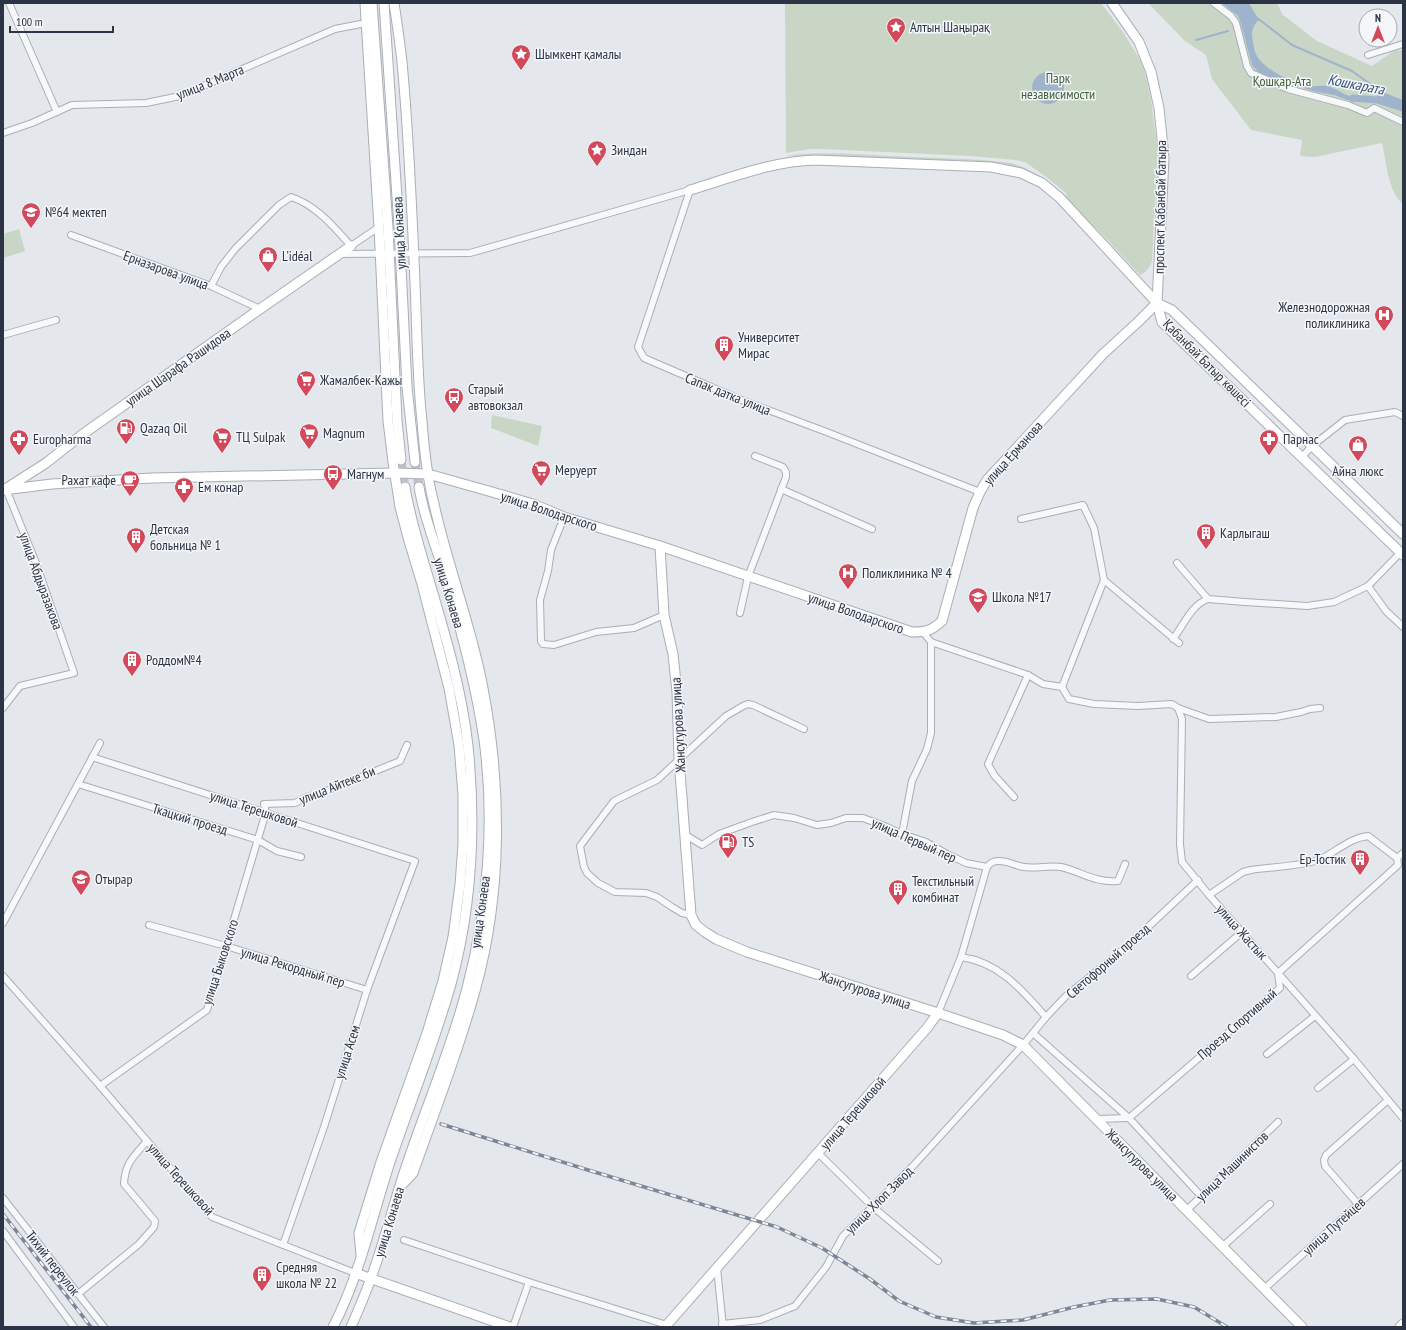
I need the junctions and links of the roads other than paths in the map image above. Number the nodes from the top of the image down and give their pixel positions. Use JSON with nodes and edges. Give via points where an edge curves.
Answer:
{"nodes":[{"id":1,"x":9,"y":3,"type":"edge"},
{"id":2,"x":365,"y":3,"type":"edge"},
{"id":3,"x":372,"y":3,"type":"edge"},
{"id":4,"x":384,"y":3,"type":"edge"},
{"id":5,"x":394,"y":3,"type":"edge"},
{"id":6,"x":1112,"y":3,"type":"edge"},
{"id":7,"x":1214,"y":3,"type":"edge"},
{"id":8,"x":366,"y":23,"type":"junction"},
{"id":9,"x":1403,"y":44,"type":"edge"},
{"id":10,"x":1368,"y":55,"type":"dead end"},
{"id":11,"x":56,"y":112,"type":"junction"},
{"id":12,"x":1403,"y":122,"type":"edge"},
{"id":13,"x":3,"y":133,"type":"edge"},
{"id":14,"x":690,"y":190,"type":"junction"},
{"id":15,"x":379,"y":227,"type":"junction"},
{"id":16,"x":70,"y":235,"type":"dead end"},
{"id":17,"x":351,"y":246,"type":"junction"},
{"id":18,"x":339,"y":254,"type":"junction"},
{"id":19,"x":385,"y":254,"type":"junction"},
{"id":20,"x":399,"y":254,"type":"junction"},
{"id":21,"x":414,"y":254,"type":"junction"},
{"id":22,"x":211,"y":286,"type":"junction"},
{"id":23,"x":1157,"y":303,"type":"junction"},
{"id":24,"x":260,"y":309,"type":"junction"},
{"id":25,"x":56,"y":320,"type":"dead end"},
{"id":26,"x":3,"y":336,"type":"edge"},
{"id":27,"x":1403,"y":416,"type":"edge"},
{"id":28,"x":1312,"y":446,"type":"junction"},
{"id":29,"x":755,"y":456,"type":"dead end"},
{"id":30,"x":1302,"y":457,"type":"junction"},
{"id":31,"x":401,"y":460,"type":"tunnel mouth"},
{"id":32,"x":415,"y":462,"type":"tunnel mouth"},
{"id":33,"x":395,"y":472,"type":"junction"},
{"id":34,"x":428,"y":474,"type":"junction"},
{"id":35,"x":405,"y":487,"type":"tunnel mouth"},
{"id":36,"x":418,"y":487,"type":"tunnel mouth"},
{"id":37,"x":781,"y":489,"type":"junction"},
{"id":38,"x":4,"y":490,"type":"edge"},
{"id":39,"x":980,"y":492,"type":"junction"},
{"id":40,"x":564,"y":517,"type":"junction"},
{"id":41,"x":1021,"y":519,"type":"dead end"},
{"id":42,"x":872,"y":529,"type":"dead end"},
{"id":43,"x":1403,"y":534,"type":"edge"},
{"id":44,"x":660,"y":546,"type":"junction"},
{"id":45,"x":1402,"y":554,"type":"edge"},
{"id":46,"x":1177,"y":563,"type":"dead end"},
{"id":47,"x":748,"y":577,"type":"junction"},
{"id":48,"x":1104,"y":580,"type":"junction"},
{"id":49,"x":1368,"y":586,"type":"junction"},
{"id":50,"x":1208,"y":599,"type":"junction"},
{"id":51,"x":740,"y":613,"type":"dead end"},
{"id":52,"x":664,"y":615,"type":"junction"},
{"id":53,"x":1403,"y":627,"type":"edge"},
{"id":54,"x":923,"y":632,"type":"junction"},
{"id":55,"x":931,"y":642,"type":"junction"},
{"id":56,"x":1028,"y":675,"type":"junction"},
{"id":57,"x":1062,"y":687,"type":"junction"},
{"id":58,"x":3,"y":708,"type":"edge"},
{"id":59,"x":1178,"y":708,"type":"junction"},
{"id":60,"x":1320,"y":708,"type":"dead end"},
{"id":61,"x":804,"y":729,"type":"dead end"},
{"id":62,"x":100,"y":743,"type":"dead end"},
{"id":63,"x":407,"y":745,"type":"dead end"},
{"id":64,"x":92,"y":757,"type":"junction"},
{"id":65,"x":679,"y":759,"type":"junction"},
{"id":66,"x":78,"y":784,"type":"junction"},
{"id":67,"x":1014,"y":797,"type":"dead end"},
{"id":68,"x":266,"y":812,"type":"junction"},
{"id":69,"x":684,"y":834,"type":"junction"},
{"id":70,"x":902,"y":834,"type":"junction"},
{"id":71,"x":258,"y":840,"type":"junction"},
{"id":72,"x":1403,"y":853,"type":"edge"},
{"id":73,"x":301,"y":857,"type":"dead end"},
{"id":74,"x":1396,"y":858,"type":"junction"},
{"id":75,"x":415,"y":861,"type":"joint"},
{"id":76,"x":1125,"y":864,"type":"dead end"},
{"id":77,"x":987,"y":867,"type":"junction"},
{"id":78,"x":1198,"y":880,"type":"junction"},
{"id":79,"x":1209,"y":895,"type":"junction"},
{"id":80,"x":691,"y":915,"type":"junction"},
{"id":81,"x":3,"y":923,"type":"edge"},
{"id":82,"x":149,"y":925,"type":"dead end"},
{"id":83,"x":1242,"y":932,"type":"junction"},
{"id":84,"x":226,"y":946,"type":"junction"},
{"id":85,"x":961,"y":957,"type":"junction"},
{"id":86,"x":1278,"y":973,"type":"junction"},
{"id":87,"x":3,"y":976,"type":"edge"},
{"id":88,"x":1192,"y":976,"type":"dead end"},
{"id":89,"x":367,"y":990,"type":"junction"},
{"id":90,"x":938,"y":1013,"type":"junction"},
{"id":91,"x":1315,"y":1016,"type":"junction"},
{"id":92,"x":1046,"y":1017,"type":"junction"},
{"id":93,"x":1033,"y":1033,"type":"junction"},
{"id":94,"x":1023,"y":1045,"type":"junction"},
{"id":95,"x":1267,"y":1054,"type":"dead end"},
{"id":96,"x":1354,"y":1059,"type":"junction"},
{"id":97,"x":100,"y":1086,"type":"junction"},
{"id":98,"x":1318,"y":1088,"type":"dead end"},
{"id":99,"x":1388,"y":1100,"type":"junction"},
{"id":100,"x":1129,"y":1118,"type":"junction"},
{"id":101,"x":1403,"y":1118,"type":"edge"},
{"id":102,"x":1096,"y":1119,"type":"junction"},
{"id":103,"x":1278,"y":1122,"type":"dead end"},
{"id":104,"x":147,"y":1141,"type":"junction"},
{"id":105,"x":818,"y":1153,"type":"junction"},
{"id":106,"x":1403,"y":1164,"type":"edge"},
{"id":107,"x":399,"y":1188,"type":"junction"},
{"id":108,"x":1201,"y":1196,"type":"junction"},
{"id":109,"x":3,"y":1198,"type":"edge"},
{"id":110,"x":1270,"y":1204,"type":"dead end"},
{"id":111,"x":1358,"y":1204,"type":"junction"},
{"id":112,"x":872,"y":1207,"type":"junction"},
{"id":113,"x":1186,"y":1210,"type":"junction"},
{"id":114,"x":4,"y":1234,"type":"edge"},
{"id":115,"x":404,"y":1240,"type":"dead end"},
{"id":116,"x":283,"y":1245,"type":"junction"},
{"id":117,"x":1222,"y":1247,"type":"junction"},
{"id":118,"x":361,"y":1255,"type":"junction"},
{"id":119,"x":938,"y":1261,"type":"dead end"},
{"id":120,"x":717,"y":1268,"type":"junction"},
{"id":121,"x":356,"y":1273,"type":"junction"},
{"id":122,"x":371,"y":1279,"type":"junction"},
{"id":123,"x":529,"y":1282,"type":"junction"},
{"id":124,"x":1264,"y":1289,"type":"junction"},
{"id":125,"x":78,"y":1294,"type":"junction"},
{"id":126,"x":1403,"y":1324,"type":"edge"},
{"id":127,"x":666,"y":1326,"type":"edge"},
{"id":128,"x":722,"y":1326,"type":"edge"},
{"id":129,"x":74,"y":1327,"type":"edge"},
{"id":130,"x":104,"y":1327,"type":"edge"},
{"id":131,"x":334,"y":1327,"type":"edge"},
{"id":132,"x":351,"y":1327,"type":"edge"},
{"id":133,"x":512,"y":1327,"type":"edge"},
{"id":134,"x":1302,"y":1327,"type":"edge"},
{"id":135,"x":1400,"y":1327,"type":"edge"}],
"edges":[{"from":1,"to":11,"type":"street"},
{"from":2,"to":8,"type":"main road"},
{"from":3,"to":19,"type":"main road","name":"улица Конаева","via":[[380,103]]},
{"from":4,"to":20,"type":"main road","name":"улица Конаева"},
{"from":5,"to":21,"type":"main road","name":"улица Конаева","via":[[402,59]]},
{"from":6,"to":23,"type":"main road","name":"проспект Кабанбай батыра","via":[[1140,42],[1151,72],[1159,108],[1164,158]]},
{"from":7,"to":12,"type":"street","via":[[1236,23],[1251,73],[1288,90],[1348,105],[1367,113],[1374,108]]},
{"from":8,"to":11,"type":"street","name":"улица 8 Марта","via":[[335,28],[180,96],[146,103],[72,105]]},
{"from":8,"to":15,"type":"main road"},
{"from":9,"to":10,"type":"street"},
{"from":11,"to":13,"type":"street","name":"улица 8 Марта"},
{"from":14,"to":21,"type":"street","via":[[470,254]]},
{"from":14,"to":23,"type":"main road","via":[[797,160],[991,167],[1021,173],[1042,183],[1060,198]]},
{"from":14,"to":39,"type":"street","name":"Сапак датка улица","via":[[638,346],[644,358],[739,399]]},
{"from":15,"to":17,"type":"street"},
{"from":15,"to":19,"type":"main road"},
{"from":16,"to":22,"type":"street","name":"Ерназарова улица"},
{"from":17,"to":18,"type":"main road","name":"улица Шарафа Рашидова"},
{"from":17,"to":22,"type":"street","via":[[328,220],[291,197],[279,205],[235,248]]},
{"from":18,"to":19,"type":"street"},
{"from":18,"to":24,"type":"main road","name":"улица Шарафа Рашидова"},
{"from":19,"to":20,"type":"street"},
{"from":19,"to":31,"type":"main road","name":"улица Конаева"},
{"from":19,"to":33,"type":"main road","via":[[388,421]]},
{"from":20,"to":21,"type":"street"},
{"from":20,"to":32,"type":"main road","name":"улица Конаева","via":[[407,387]]},
{"from":21,"to":34,"type":"main road","name":"улица Конаева","via":[[421,418]]},
{"from":22,"to":24,"type":"street","name":"Ерназарова улица"},
{"from":23,"to":28,"type":"main road","name":"Қабанбай Батыр көшесі","via":[[1172,310]]},
{"from":23,"to":30,"type":"main road","name":"Қабанбай Батыр көшесі","via":[[1162,322]]},
{"from":23,"to":39,"type":"main road","name":"улица Ерманова","via":[[1103,354],[987,480]]},
{"from":24,"to":38,"type":"main road","name":"улица Шарафа Рашидова","via":[[46,463]]},
{"from":25,"to":26,"type":"street"},
{"from":27,"to":28,"type":"street","via":[[1396,412],[1345,420]]},
{"from":28,"to":30,"type":"street"},
{"from":28,"to":43,"type":"main road","name":"Қабанбай Батыр көшесі"},
{"from":29,"to":37,"type":"street","via":[[785,469],[786,477]]},
{"from":30,"to":45,"type":"main road","name":"Қабанбай Батыр көшесі"},
{"from":33,"to":34,"type":"main road","name":"улица Володарского"},
{"from":33,"to":38,"type":"main road","name":"улица Володарского","via":[[152,478],[52,484]]},
{"from":33,"to":118,"type":"main road","via":[[408,541],[449,688],[464,795],[463,844],[454,929],[443,981],[360,1233]]},
{"from":34,"to":40,"type":"main road","name":"улица Володарского","via":[[533,504]]},
{"from":34,"to":107,"type":"main road","name":"улица Конаева","via":[[484,696],[496,786],[496,845],[486,942],[475,990],[413,1173]]},
{"from":35,"to":118,"type":"main road","name":"улица Конаева","via":[[457,686],[468,744],[472,844],[469,886],[451,984],[389,1164]]},
{"from":36,"to":107,"type":"main road","name":"улица Конаева","via":[[474,683],[485,749],[488,844],[478,941],[467,988]]},
{"from":37,"to":42,"type":"street"},
{"from":37,"to":47,"type":"street"},
{"from":38,"to":58,"type":"street","name":"улица Абдыразакова","via":[[36,563],[74,673],[20,686]]},
{"from":39,"to":54,"type":"main road","name":"улица Ерманова","via":[[973,508],[942,621]]},
{"from":40,"to":44,"type":"main road","name":"улица Володарского"},
{"from":40,"to":52,"type":"street","via":[[551,550],[540,600],[543,644],[554,645],[596,632],[634,628]]},
{"from":41,"to":48,"type":"street","via":[[1083,505],[1094,528]]},
{"from":44,"to":47,"type":"main road","name":"улица Володарского"},
{"from":44,"to":52,"type":"main road","name":"Жансугурова улица"},
{"from":45,"to":49,"type":"street"},
{"from":46,"to":50,"type":"street"},
{"from":47,"to":51,"type":"street"},
{"from":47,"to":54,"type":"main road","name":"улица Володарского","via":[[912,632]]},
{"from":48,"to":50,"type":"street","via":[[1176,641],[1193,610],[1200,602]]},
{"from":48,"to":57,"type":"street"},
{"from":49,"to":50,"type":"street","via":[[1334,602],[1307,606]]},
{"from":49,"to":53,"type":"street","via":[[1386,611]]},
{"from":52,"to":65,"type":"main road","name":"Жансугурова улица","via":[[675,669]]},
{"from":54,"to":55,"type":"street","name":"улица Володарского"},
{"from":55,"to":56,"type":"street"},
{"from":55,"to":70,"type":"street","via":[[931,733],[912,781]]},
{"from":56,"to":57,"type":"street","via":[[1043,684]]},
{"from":56,"to":67,"type":"street","via":[[988,764],[994,775]]},
{"from":57,"to":59,"type":"street","via":[[1069,699],[1094,704],[1172,704]]},
{"from":59,"to":60,"type":"street","via":[[1209,719],[1276,717]]},
{"from":59,"to":78,"type":"street","name":"улица Жастык","via":[[1182,719],[1182,862]]},
{"from":61,"to":65,"type":"street","via":[[748,704],[726,716]]},
{"from":62,"to":64,"type":"street"},
{"from":63,"to":68,"type":"street","name":"улица Айтеке би","via":[[400,761],[295,803],[264,804]]},
{"from":64,"to":66,"type":"street"},
{"from":64,"to":68,"type":"street","name":"улица Терешковой"},
{"from":65,"to":69,"type":"main road","name":"Жансугурова улица"},
{"from":65,"to":80,"type":"street","via":[[657,780],[614,801],[580,846],[587,873],[598,883],[615,892],[646,893],[682,913]]},
{"from":66,"to":71,"type":"street","name":"Ткацкий проезд"},
{"from":66,"to":81,"type":"street"},
{"from":68,"to":71,"type":"street","name":"улица Быковского"},
{"from":68,"to":75,"type":"street","name":"улица Терешковой"},
{"from":69,"to":70,"type":"street","name":"улица Первый пер","via":[[702,845],[719,834],[774,815],[817,825],[846,818],[864,818]]},
{"from":69,"to":80,"type":"main road","name":"Жансугурова улица"},
{"from":70,"to":77,"type":"street","name":"улица Первый пер","via":[[926,842],[966,863]]},
{"from":71,"to":73,"type":"street","name":"Ткацкий проезд","via":[[277,851]]},
{"from":71,"to":84,"type":"street","name":"улица Быковского"},
{"from":72,"to":74,"type":"street","name":"Проезд Спортивный"},
{"from":74,"to":79,"type":"street","via":[[1368,836],[1359,837],[1309,863],[1243,872]]},
{"from":74,"to":86,"type":"street","name":"Проезд Спортивный","via":[[1398,865]]},
{"from":75,"to":89,"type":"street","name":"улица Асем"},
{"from":76,"to":77,"type":"street","via":[[1118,881],[1107,882],[1053,866],[1031,868],[997,861]]},
{"from":77,"to":85,"type":"street","name":"улица Терешковой"},
{"from":78,"to":79,"type":"street","name":"улица Жастык"},
{"from":78,"to":92,"type":"street","name":"Светофорный проезд","via":[[1130,944],[1066,996]]},
{"from":79,"to":83,"type":"street","name":"улица Жастык"},
{"from":80,"to":90,"type":"main road","name":"Жансугурова улица","via":[[696,925],[705,932],[747,952]]},
{"from":82,"to":84,"type":"street","name":"улица Рекордный пер"},
{"from":83,"to":86,"type":"street","name":"улица Жастык"},
{"from":83,"to":88,"type":"street"},
{"from":84,"to":89,"type":"street","name":"улица Рекордный пер"},
{"from":84,"to":97,"type":"street","name":"улица Быковского","via":[[207,1010]]},
{"from":85,"to":90,"type":"street","name":"улица Терешковой"},
{"from":85,"to":92,"type":"street","via":[[982,963],[1004,974]]},
{"from":86,"to":91,"type":"street","name":"улица Жастык"},
{"from":86,"to":100,"type":"street","name":"Проезд Спортивный","via":[[1280,988]]},
{"from":87,"to":97,"type":"street","name":"улица Терешковой"},
{"from":89,"to":116,"type":"street","name":"улица Асем","via":[[324,1127]]},
{"from":90,"to":94,"type":"main road","name":"Жансугурова улица","via":[[1003,1035]]},
{"from":90,"to":105,"type":"main road","name":"улица Терешковой"},
{"from":91,"to":95,"type":"street"},
{"from":91,"to":96,"type":"street","name":"улица Жастык"},
{"from":92,"to":93,"type":"street","name":"Светофорный проезд"},
{"from":93,"to":94,"type":"street","name":"Светофорный проезд"},
{"from":93,"to":100,"type":"street"},
{"from":94,"to":102,"type":"main road","name":"Жансугурова улица"},
{"from":94,"to":112,"type":"street","name":"улица Хлоп Завод","via":[[913,1166]]},
{"from":96,"to":98,"type":"street"},
{"from":96,"to":99,"type":"street","name":"улица Жастык"},
{"from":97,"to":104,"type":"street","name":"улица Терешковой"},
{"from":99,"to":101,"type":"street","name":"улица Жастык"},
{"from":99,"to":111,"type":"street","via":[[1326,1155],[1324,1160],[1325,1166]]},
{"from":100,"to":102,"type":"street"},
{"from":100,"to":108,"type":"street"},
{"from":102,"to":113,"type":"main road","name":"Жансугурова улица"},
{"from":103,"to":108,"type":"street","name":"улица Машинистов"},
{"from":104,"to":116,"type":"street","name":"улица Терешковой","via":[[212,1217]]},
{"from":104,"to":125,"type":"street","via":[[133,1156],[125,1172],[124,1184],[155,1221],[154,1227],[139,1244]]},
{"from":105,"to":112,"type":"street"},
{"from":105,"to":120,"type":"main road","name":"улица Терешковой"},
{"from":106,"to":111,"type":"street","name":"улица Путейцев"},
{"from":107,"to":122,"type":"main road","name":"улица Конаева"},
{"from":108,"to":113,"type":"street","name":"улица Машинистов"},
{"from":109,"to":125,"type":"street","name":"Тихий переулок"},
{"from":110,"to":117,"type":"street"},
{"from":111,"to":124,"type":"street","name":"улица Путейцев"},
{"from":112,"to":119,"type":"street"},
{"from":112,"to":128,"type":"street","name":"улица Хлоп Завод","via":[[843,1236],[826,1268],[795,1306],[760,1320]]},
{"from":113,"to":117,"type":"main road","name":"Жансугурова улица"},
{"from":114,"to":129,"type":"street"},
{"from":115,"to":123,"type":"street"},
{"from":116,"to":121,"type":"street","name":"улица Терешковой"},
{"from":117,"to":124,"type":"main road","name":"Жансугурова улица"},
{"from":118,"to":121,"type":"main road","name":"улица Конаева"},
{"from":120,"to":127,"type":"main road","name":"улица Терешковой"},
{"from":120,"to":128,"type":"street"},
{"from":121,"to":122,"type":"main road","name":"улица Терешковой"},
{"from":121,"to":131,"type":"main road","name":"улица Конаева"},
{"from":122,"to":132,"type":"main road","name":"улица Конаева"},
{"from":122,"to":133,"type":"main road","name":"улица Терешковой"},
{"from":123,"to":127,"type":"street"},
{"from":123,"to":133,"type":"street"},
{"from":124,"to":134,"type":"main road","name":"Жансугурова улица"},
{"from":125,"to":130,"type":"street","name":"Тихий переулок"},
{"from":126,"to":135,"type":"main road"}]}
